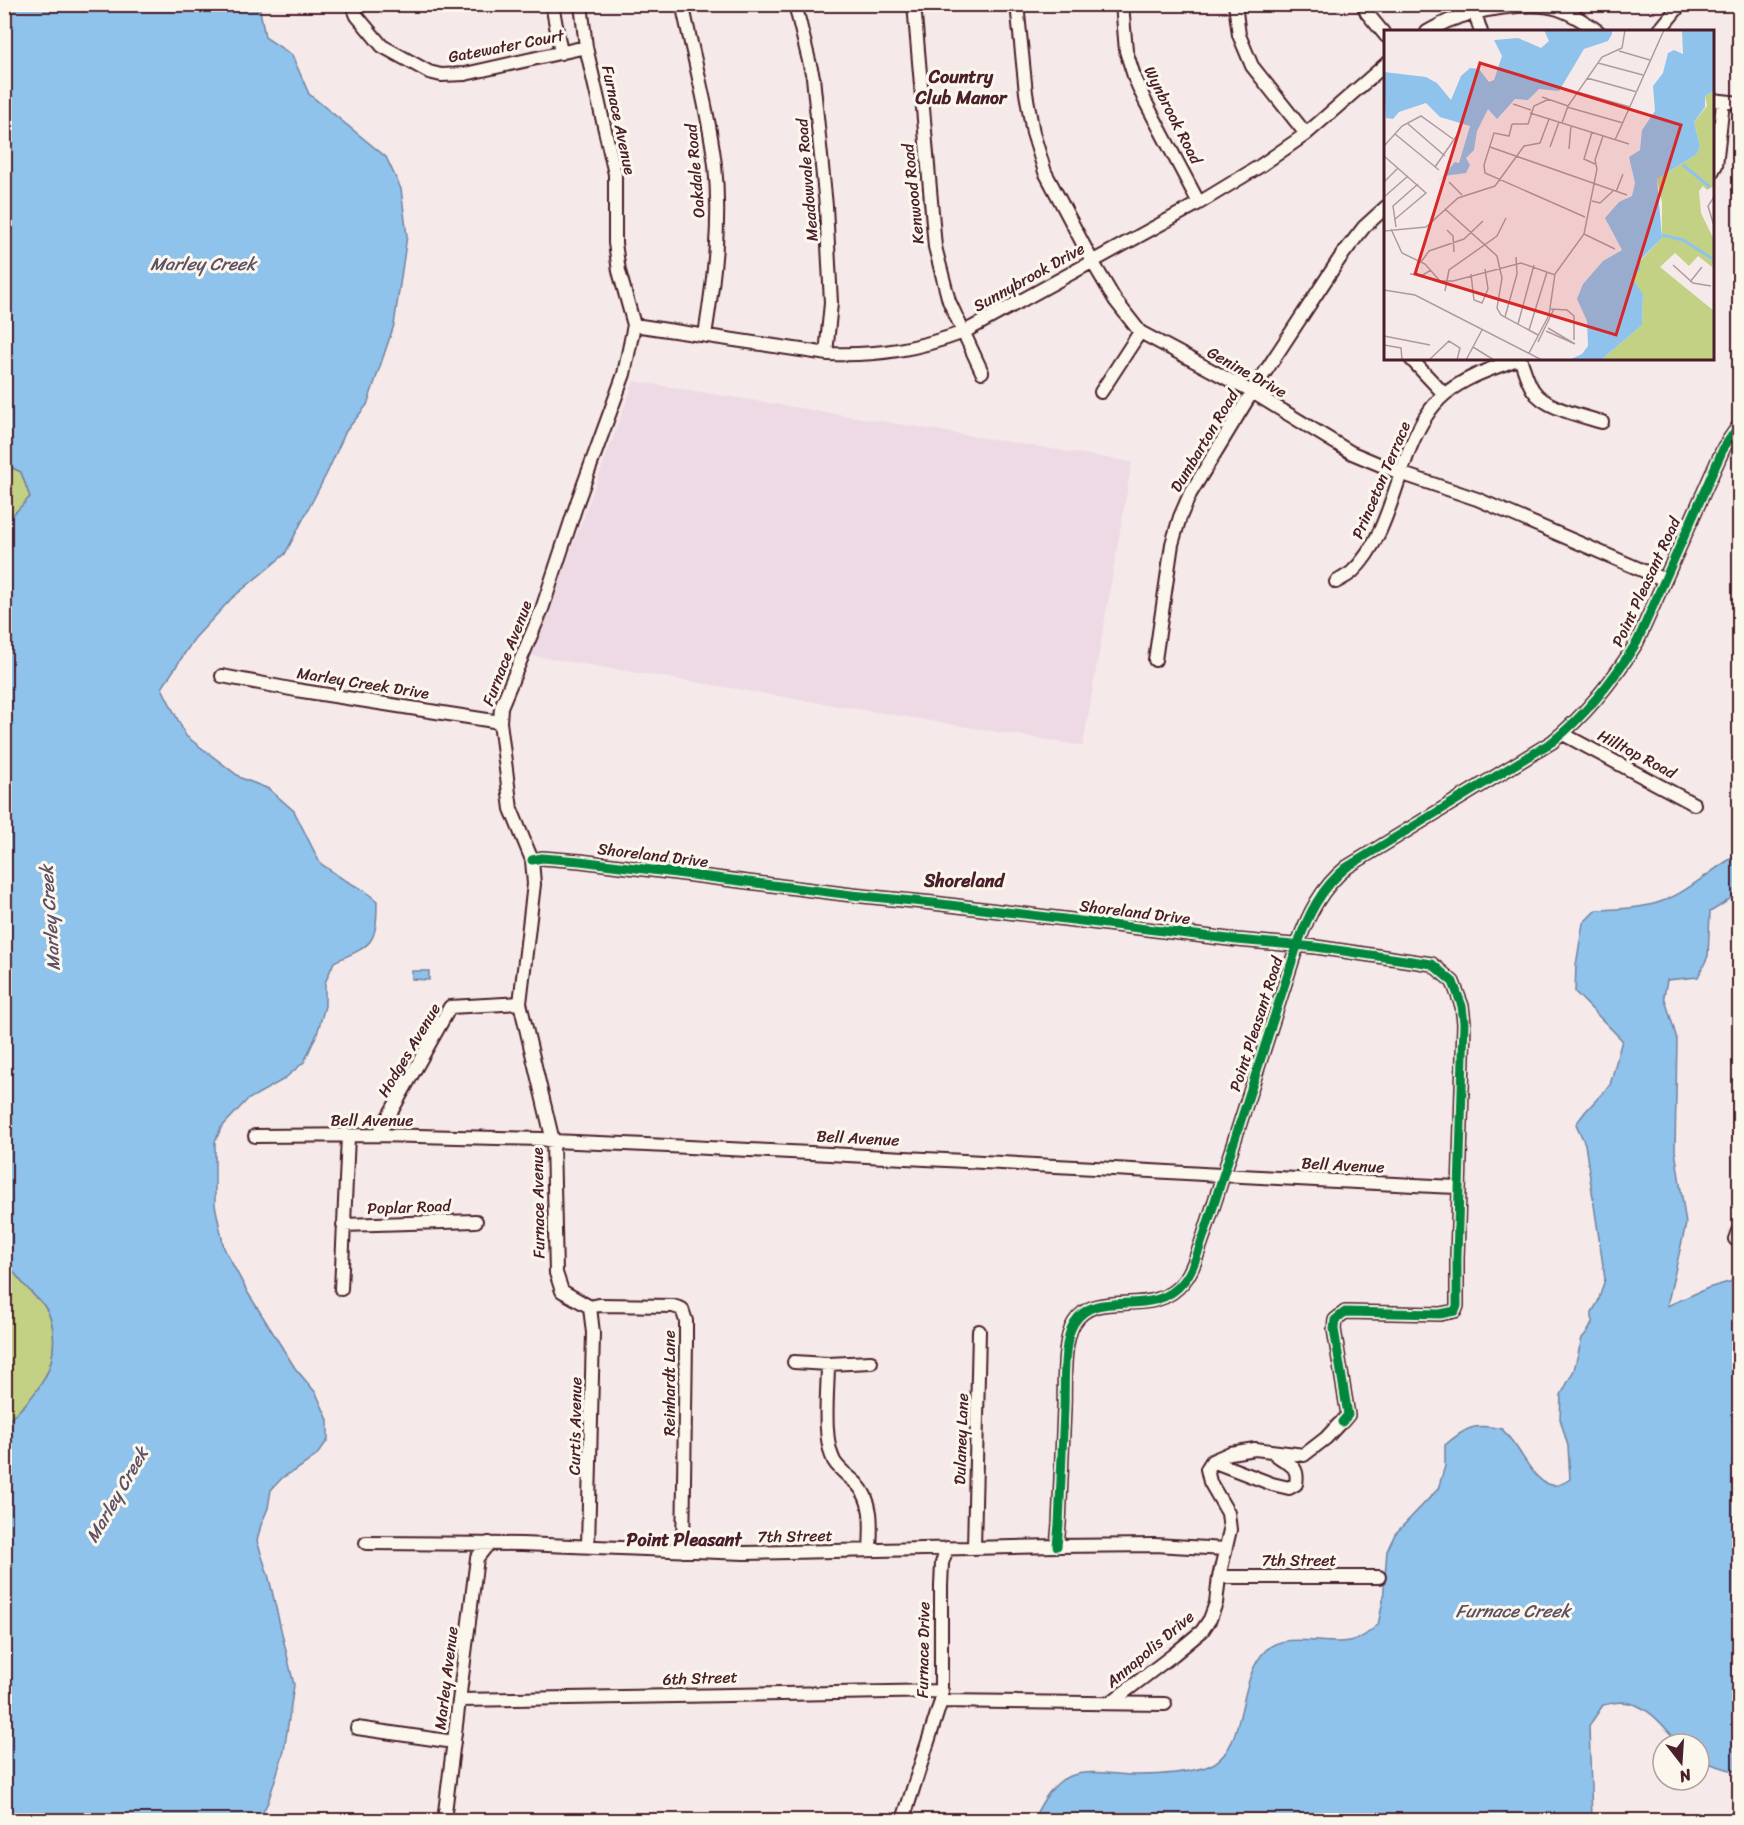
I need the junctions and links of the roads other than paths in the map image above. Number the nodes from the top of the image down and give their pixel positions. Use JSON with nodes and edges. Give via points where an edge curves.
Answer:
{"nodes":[{"id":1,"x":352,"y":4,"type":"edge"},
{"id":2,"x":552,"y":4,"type":"edge"},
{"id":3,"x":581,"y":4,"type":"edge"},
{"id":4,"x":684,"y":4,"type":"edge"},
{"id":5,"x":795,"y":4,"type":"edge"},
{"id":6,"x":914,"y":4,"type":"edge"},
{"id":7,"x":1017,"y":4,"type":"edge"},
{"id":8,"x":1122,"y":4,"type":"edge"},
{"id":9,"x":1235,"y":4,"type":"edge"},
{"id":10,"x":1363,"y":4,"type":"edge"},
{"id":11,"x":1681,"y":4,"type":"edge"},
{"id":12,"x":1473,"y":9,"type":"edge"},
{"id":13,"x":1432,"y":30,"type":"edge"},
{"id":14,"x":1480,"y":30,"type":"edge"},
{"id":15,"x":1596,"y":30,"type":"edge"},
{"id":16,"x":1660,"y":30,"type":"edge"},
{"id":17,"x":1384,"y":33,"type":"edge"},
{"id":18,"x":586,"y":47,"type":"junction"},
{"id":19,"x":561,"y":53,"type":"junction"},
{"id":20,"x":1384,"y":66,"type":"edge"},
{"id":21,"x":1718,"y":101,"type":"edge"},
{"id":22,"x":1740,"y":103,"type":"edge"},
{"id":23,"x":1306,"y":134,"type":"junction"},
{"id":24,"x":1714,"y":168,"type":"edge"},
{"id":25,"x":1199,"y":203,"type":"junction"},
{"id":26,"x":1384,"y":209,"type":"edge"},
{"id":27,"x":1092,"y":261,"type":"junction"},
{"id":28,"x":634,"y":325,"type":"junction"},
{"id":29,"x":964,"y":332,"type":"junction"},
{"id":30,"x":1140,"y":332,"type":"junction"},
{"id":31,"x":705,"y":335,"type":"junction"},
{"id":32,"x":826,"y":354,"type":"junction"},
{"id":33,"x":1411,"y":360,"type":"edge"},
{"id":34,"x":1515,"y":360,"type":"edge"},
{"id":35,"x":1521,"y":360,"type":"edge"},
{"id":36,"x":982,"y":372,"type":"dead end"},
{"id":37,"x":1101,"y":392,"type":"dead end"},
{"id":38,"x":1252,"y":392,"type":"junction"},
{"id":39,"x":1444,"y":394,"type":"junction"},
{"id":40,"x":1602,"y":422,"type":"dead end"},
{"id":41,"x":1740,"y":424,"type":"edge"},
{"id":42,"x":1400,"y":473,"type":"junction"},
{"id":43,"x":1665,"y":580,"type":"junction"},
{"id":44,"x":1336,"y":582,"type":"dead end"},
{"id":45,"x":1155,"y":660,"type":"dead end"},
{"id":46,"x":222,"y":676,"type":"dead end"},
{"id":47,"x":500,"y":722,"type":"junction"},
{"id":48,"x":1563,"y":734,"type":"junction"},
{"id":49,"x":1694,"y":804,"type":"dead end"},
{"id":50,"x":532,"y":860,"type":"junction"},
{"id":51,"x":1297,"y":946,"type":"junction"},
{"id":52,"x":520,"y":1003,"type":"junction"},
{"id":53,"x":255,"y":1136,"type":"dead end"},
{"id":54,"x":348,"y":1136,"type":"junction"},
{"id":55,"x":378,"y":1136,"type":"junction"},
{"id":56,"x":554,"y":1141,"type":"junction"},
{"id":57,"x":1223,"y":1176,"type":"junction"},
{"id":58,"x":1459,"y":1186,"type":"junction"},
{"id":59,"x":476,"y":1221,"type":"dead end"},
{"id":60,"x":344,"y":1225,"type":"junction"},
{"id":61,"x":1740,"y":1226,"type":"edge"},
{"id":62,"x":1735,"y":1239,"type":"dead end"},
{"id":63,"x":341,"y":1289,"type":"dead end"},
{"id":64,"x":590,"y":1306,"type":"junction"},
{"id":65,"x":980,"y":1331,"type":"dead end"},
{"id":66,"x":794,"y":1362,"type":"dead end"},
{"id":67,"x":871,"y":1362,"type":"dead end"},
{"id":68,"x":828,"y":1364,"type":"junction"},
{"id":69,"x":1271,"y":1450,"type":"junction"},
{"id":70,"x":1212,"y":1461,"type":"junction"},
{"id":71,"x":366,"y":1543,"type":"dead end"},
{"id":72,"x":489,"y":1543,"type":"junction"},
{"id":73,"x":1057,"y":1546,"type":"junction"},
{"id":74,"x":588,"y":1547,"type":"junction"},
{"id":75,"x":947,"y":1548,"type":"junction"},
{"id":76,"x":974,"y":1548,"type":"junction"},
{"id":77,"x":1225,"y":1549,"type":"junction"},
{"id":78,"x":870,"y":1550,"type":"junction"},
{"id":79,"x":683,"y":1551,"type":"junction"},
{"id":80,"x":1219,"y":1577,"type":"junction"},
{"id":81,"x":1379,"y":1577,"type":"dead end"},
{"id":82,"x":941,"y":1696,"type":"junction"},
{"id":83,"x":460,"y":1700,"type":"junction"},
{"id":84,"x":1110,"y":1703,"type":"junction"},
{"id":85,"x":1165,"y":1704,"type":"dead end"},
{"id":86,"x":357,"y":1728,"type":"dead end"},
{"id":87,"x":454,"y":1742,"type":"junction"},
{"id":88,"x":444,"y":1821,"type":"edge"},
{"id":89,"x":903,"y":1821,"type":"edge"}],
"edges":[{"from":1,"to":19,"type":"street","name":"Gatewater Court","via":[[382,46],[441,75],[465,74]]},
{"from":2,"to":19,"type":"street"},
{"from":3,"to":18,"type":"street","name":"Furnace Avenue"},
{"from":4,"to":31,"type":"street","name":"Oakdale Road","via":[[715,166],[715,273]]},
{"from":5,"to":32,"type":"street","name":"Meadowvale Road","via":[[813,77],[826,206],[831,303]]},
{"from":6,"to":29,"type":"street","name":"Kenwood Road","via":[[934,247],[949,301]]},
{"from":7,"to":27,"type":"street","name":"Genine Drive","via":[[1033,133],[1045,172]]},
{"from":8,"to":25,"type":"street","name":"Wynbrook Road","via":[[1126,51],[1135,79]]},
{"from":9,"to":23,"type":"street","via":[[1239,35],[1252,66]]},
{"from":10,"to":17,"type":"street"},
{"from":11,"to":16,"type":"street"},
{"from":12,"to":13,"type":"street"},
{"from":12,"to":14,"type":"street"},
{"from":12,"to":15,"type":"street","via":[[1528,5],[1556,8]]},
{"from":18,"to":19,"type":"street","name":"Gatewater Court"},
{"from":18,"to":28,"type":"street","name":"Furnace Avenue","via":[[615,174],[615,243]]},
{"from":20,"to":23,"type":"street","name":"Sunnybrook Drive"},
{"from":21,"to":22,"type":"street"},
{"from":21,"to":24,"type":"street"},
{"from":23,"to":25,"type":"street","name":"Sunnybrook Drive"},
{"from":25,"to":27,"type":"street","name":"Sunnybrook Drive"},
{"from":26,"to":38,"type":"street","name":"Dumbarton Road","via":[[1364,226],[1340,258]]},
{"from":27,"to":29,"type":"street","name":"Sunnybrook Drive"},
{"from":27,"to":30,"type":"street","name":"Genine Drive"},
{"from":28,"to":31,"type":"street","name":"Sunnybrook Drive"},
{"from":28,"to":47,"type":"street","name":"Furnace Avenue","via":[[624,374],[542,609],[501,707]]},
{"from":29,"to":32,"type":"street","name":"Sunnybrook Drive","via":[[885,353]]},
{"from":29,"to":36,"type":"street","name":"Kenwood Road"},
{"from":30,"to":37,"type":"street"},
{"from":30,"to":38,"type":"street","name":"Genine Drive"},
{"from":31,"to":32,"type":"street","name":"Sunnybrook Drive"},
{"from":33,"to":39,"type":"street"},
{"from":34,"to":39,"type":"street","name":"Princeton Terrace","via":[[1474,375]]},
{"from":35,"to":40,"type":"street","via":[[1534,392],[1547,402]]},
{"from":38,"to":42,"type":"street","name":"Genine Drive","via":[[1352,453]]},
{"from":38,"to":45,"type":"street","name":"Dumbarton Road","via":[[1180,517],[1172,543]]},
{"from":39,"to":42,"type":"street","name":"Princeton Terrace","via":[[1418,429]]},
{"from":41,"to":43,"type":"street","name":"Point Pleasant Road","via":[[1724,447]]},
{"from":42,"to":43,"type":"street","name":"Genine Drive","via":[[1477,499]]},
{"from":42,"to":44,"type":"street","name":"Princeton Terrace","via":[[1369,552],[1351,573]]},
{"from":43,"to":48,"type":"street","name":"Point Pleasant Road","via":[[1621,668]]},
{"from":46,"to":47,"type":"street","name":"Marley Creek Drive"},
{"from":47,"to":50,"type":"street","name":"Furnace Avenue","via":[[512,809]]},
{"from":48,"to":49,"type":"street","name":"Hilltop Road"},
{"from":48,"to":51,"type":"street","name":"Point Pleasant Road","via":[[1338,874],[1314,905]]},
{"from":50,"to":51,"type":"street","name":"Shoreland Drive","via":[[580,861]]},
{"from":50,"to":52,"type":"street","name":"Furnace Avenue","via":[[534,884]]},
{"from":51,"to":57,"type":"street","name":"Point Pleasant Road"},
{"from":51,"to":58,"type":"street","name":"Shoreland Drive","via":[[1432,964],[1453,982],[1464,1023]]},
{"from":52,"to":55,"type":"street","name":"Hodges Avenue","via":[[450,1007]]},
{"from":52,"to":56,"type":"street","name":"Furnace Avenue"},
{"from":53,"to":54,"type":"street","name":"Bell Avenue"},
{"from":54,"to":55,"type":"street","name":"Bell Avenue"},
{"from":54,"to":60,"type":"street"},
{"from":55,"to":56,"type":"street","name":"Bell Avenue"},
{"from":56,"to":57,"type":"street","name":"Bell Avenue"},
{"from":56,"to":64,"type":"street","name":"Furnace Avenue","via":[[556,1274],[562,1291]]},
{"from":57,"to":58,"type":"street","name":"Bell Avenue"},
{"from":57,"to":73,"type":"street","name":"Point Pleasant Road","via":[[1189,1275],[1173,1293],[1150,1302],[1101,1305],[1081,1315],[1069,1334]]},
{"from":58,"to":69,"type":"street","name":"Shoreland Drive","via":[[1455,1311],[1345,1312],[1335,1320],[1334,1329],[1348,1415],[1304,1455]]},
{"from":59,"to":60,"type":"street","name":"Poplar Road"},
{"from":60,"to":63,"type":"street"},
{"from":61,"to":62,"type":"street"},
{"from":64,"to":74,"type":"street","name":"Curtis Avenue","via":[[593,1333]]},
{"from":64,"to":79,"type":"street","name":"Reinhardt Lane","via":[[674,1306],[685,1315]]},
{"from":65,"to":76,"type":"street","name":"Dulaney Lane"},
{"from":66,"to":68,"type":"street"},
{"from":67,"to":68,"type":"street"},
{"from":68,"to":78,"type":"street","via":[[829,1444],[834,1461],[857,1484],[869,1507]]},
{"from":69,"to":70,"type":"street","via":[[1255,1449]]},
{"from":69,"to":70,"type":"street","via":[[1291,1464],[1296,1471],[1296,1484],[1289,1488],[1272,1484]]},
{"from":70,"to":77,"type":"street","name":"Annapolis Drive","via":[[1207,1469],[1210,1482],[1228,1513],[1230,1530]]},
{"from":71,"to":72,"type":"street","name":"7th Street"},
{"from":72,"to":74,"type":"street","name":"7th Street"},
{"from":72,"to":83,"type":"street","name":"Marley Avenue","via":[[477,1558]]},
{"from":73,"to":76,"type":"street","name":"7th Street"},
{"from":73,"to":77,"type":"street","name":"7th Street"},
{"from":74,"to":79,"type":"street","name":"7th Street"},
{"from":75,"to":76,"type":"street","name":"7th Street"},
{"from":75,"to":78,"type":"street","name":"7th Street"},
{"from":75,"to":82,"type":"street","name":"Furnace Drive","via":[[941,1586]]},
{"from":77,"to":80,"type":"street","name":"Annapolis Drive"},
{"from":78,"to":79,"type":"street","name":"7th Street"},
{"from":80,"to":81,"type":"street","name":"7th Street"},
{"from":80,"to":84,"type":"street","name":"Annapolis Drive","via":[[1216,1602],[1202,1631]]},
{"from":82,"to":83,"type":"street","name":"6th Street"},
{"from":82,"to":84,"type":"street","name":"Annapolis Drive"},
{"from":82,"to":89,"type":"street","name":"Furnace Drive"},
{"from":83,"to":87,"type":"street","name":"Marley Avenue"},
{"from":84,"to":85,"type":"street","name":"Annapolis Drive"},
{"from":86,"to":87,"type":"street"},
{"from":87,"to":88,"type":"street","name":"Marley Avenue"}]}
